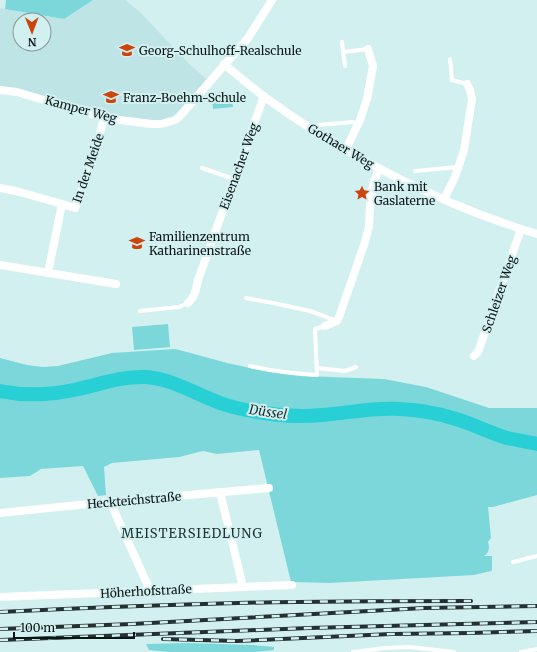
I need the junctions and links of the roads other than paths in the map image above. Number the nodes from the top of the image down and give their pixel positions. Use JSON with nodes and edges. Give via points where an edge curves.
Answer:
{"nodes":[{"id":1,"x":272,"y":0,"type":"edge"},
{"id":2,"x":342,"y":42,"type":"dead end"},
{"id":3,"x":368,"y":49,"type":"joint"},
{"id":4,"x":343,"y":52,"type":"junction"},
{"id":5,"x":450,"y":59,"type":"dead end"},
{"id":6,"x":224,"y":64,"type":"junction"},
{"id":7,"x":345,"y":66,"type":"dead end"},
{"id":8,"x":467,"y":84,"type":"joint"},
{"id":9,"x":0,"y":90,"type":"edge"},
{"id":10,"x":264,"y":96,"type":"junction"},
{"id":11,"x":104,"y":118,"type":"junction"},
{"id":12,"x":358,"y":124,"type":"junction"},
{"id":13,"x":315,"y":131,"type":"junction"},
{"id":14,"x":346,"y":149,"type":"junction"},
{"id":15,"x":458,"y":167,"type":"junction"},
{"id":16,"x":202,"y":168,"type":"dead end"},
{"id":17,"x":379,"y":169,"type":"junction"},
{"id":18,"x":415,"y":171,"type":"dead end"},
{"id":19,"x":234,"y":179,"type":"junction"},
{"id":20,"x":0,"y":188,"type":"edge"},
{"id":21,"x":444,"y":199,"type":"junction"},
{"id":22,"x":62,"y":204,"type":"junction"},
{"id":23,"x":521,"y":229,"type":"junction"},
{"id":24,"x":537,"y":234,"type":"edge"},
{"id":25,"x":0,"y":265,"type":"edge"},
{"id":26,"x":48,"y":273,"type":"junction"},
{"id":27,"x":116,"y":284,"type":"dead end"},
{"id":28,"x":246,"y":298,"type":"dead end"},
{"id":29,"x":188,"y":303,"type":"joint"},
{"id":30,"x":140,"y":311,"type":"dead end"},
{"id":31,"x":337,"y":320,"type":"junction"},
{"id":32,"x":325,"y":326,"type":"joint"},
{"id":33,"x":474,"y":356,"type":"dead end"},
{"id":34,"x":250,"y":366,"type":"dead end"},
{"id":35,"x":356,"y":367,"type":"dead end"},
{"id":36,"x":317,"y":368,"type":"junction"},
{"id":37,"x":269,"y":488,"type":"dead end"},
{"id":38,"x":220,"y":492,"type":"junction"},
{"id":39,"x":110,"y":502,"type":"junction"},
{"id":40,"x":0,"y":513,"type":"edge"},
{"id":41,"x":537,"y":556,"type":"edge"},
{"id":42,"x":514,"y":562,"type":"dead end"},
{"id":43,"x":292,"y":585,"type":"dead end"},
{"id":44,"x":243,"y":587,"type":"junction"},
{"id":45,"x":150,"y":590,"type":"junction"},
{"id":46,"x":0,"y":597,"type":"edge"},
{"id":47,"x":537,"y":649,"type":"edge"},
{"id":48,"x":353,"y":652,"type":"edge"},
{"id":49,"x":454,"y":652,"type":"edge"},
{"id":50,"x":521,"y":652,"type":"edge"}],
"edges":[{"from":1,"to":6,"type":"street","name":"Kamper Weg","via":[[248,38]]},
{"from":2,"to":4,"type":"lane"},
{"from":3,"to":4,"type":"lane"},
{"from":3,"to":12,"type":"street","via":[[373,66],[367,99]]},
{"from":4,"to":7,"type":"lane"},
{"from":5,"to":8,"type":"lane","via":[[452,80]]},
{"from":6,"to":10,"type":"street","name":"Gothaer Weg"},
{"from":6,"to":11,"type":"street","name":"Kamper Weg","via":[[175,120],[152,124]]},
{"from":8,"to":15,"type":"street","via":[[472,99],[464,150]]},
{"from":9,"to":11,"type":"street","name":"Kamper Weg","via":[[17,92]]},
{"from":10,"to":13,"type":"street","name":"Gothaer Weg"},
{"from":10,"to":19,"type":"street","name":"Eisenacher Weg"},
{"from":11,"to":22,"type":"street","name":"In der Meide","via":[[92,162],[75,208]]},
{"from":12,"to":13,"type":"lane","via":[[353,122],[319,125]]},
{"from":12,"to":14,"type":"street"},
{"from":13,"to":14,"type":"street","name":"Gothaer Weg"},
{"from":14,"to":17,"type":"street","name":"Gothaer Weg"},
{"from":15,"to":18,"type":"lane"},
{"from":15,"to":21,"type":"street"},
{"from":16,"to":19,"type":"lane"},
{"from":17,"to":21,"type":"street","name":"Gothaer Weg"},
{"from":17,"to":31,"type":"street","via":[[373,184],[369,227],[364,245]]},
{"from":19,"to":29,"type":"street","name":"Eisenacher Weg","via":[[194,297]]},
{"from":20,"to":22,"type":"street"},
{"from":21,"to":23,"type":"street","name":"Gothaer Weg"},
{"from":22,"to":26,"type":"street","name":"In der Meide"},
{"from":23,"to":24,"type":"street","name":"Gothaer Weg"},
{"from":23,"to":33,"type":"street","name":"Schleizer Weg","via":[[478,352]]},
{"from":25,"to":26,"type":"street"},
{"from":26,"to":27,"type":"street"},
{"from":28,"to":31,"type":"lane","via":[[297,308]]},
{"from":29,"to":30,"type":"lane","via":[[179,307]]},
{"from":31,"to":32,"type":"street"},
{"from":32,"to":36,"type":"lane","via":[[315,329]]},
{"from":34,"to":36,"type":"lane","via":[[294,374],[317,375]]},
{"from":35,"to":36,"type":"lane","via":[[345,371]]},
{"from":37,"to":38,"type":"street","name":"Heckteichstraße"},
{"from":38,"to":39,"type":"street","name":"Heckteichstraße"},
{"from":38,"to":44,"type":"street"},
{"from":39,"to":40,"type":"street","name":"Heckteichstraße"},
{"from":39,"to":45,"type":"street"},
{"from":41,"to":42,"type":"lane"},
{"from":43,"to":44,"type":"street","name":"Höherhofstraße"},
{"from":44,"to":45,"type":"street","name":"Höherhofstraße"},
{"from":45,"to":46,"type":"street","name":"Höherhofstraße"},
{"from":47,"to":50,"type":"lane"},
{"from":48,"to":49,"type":"lane","via":[[409,647]]}]}
